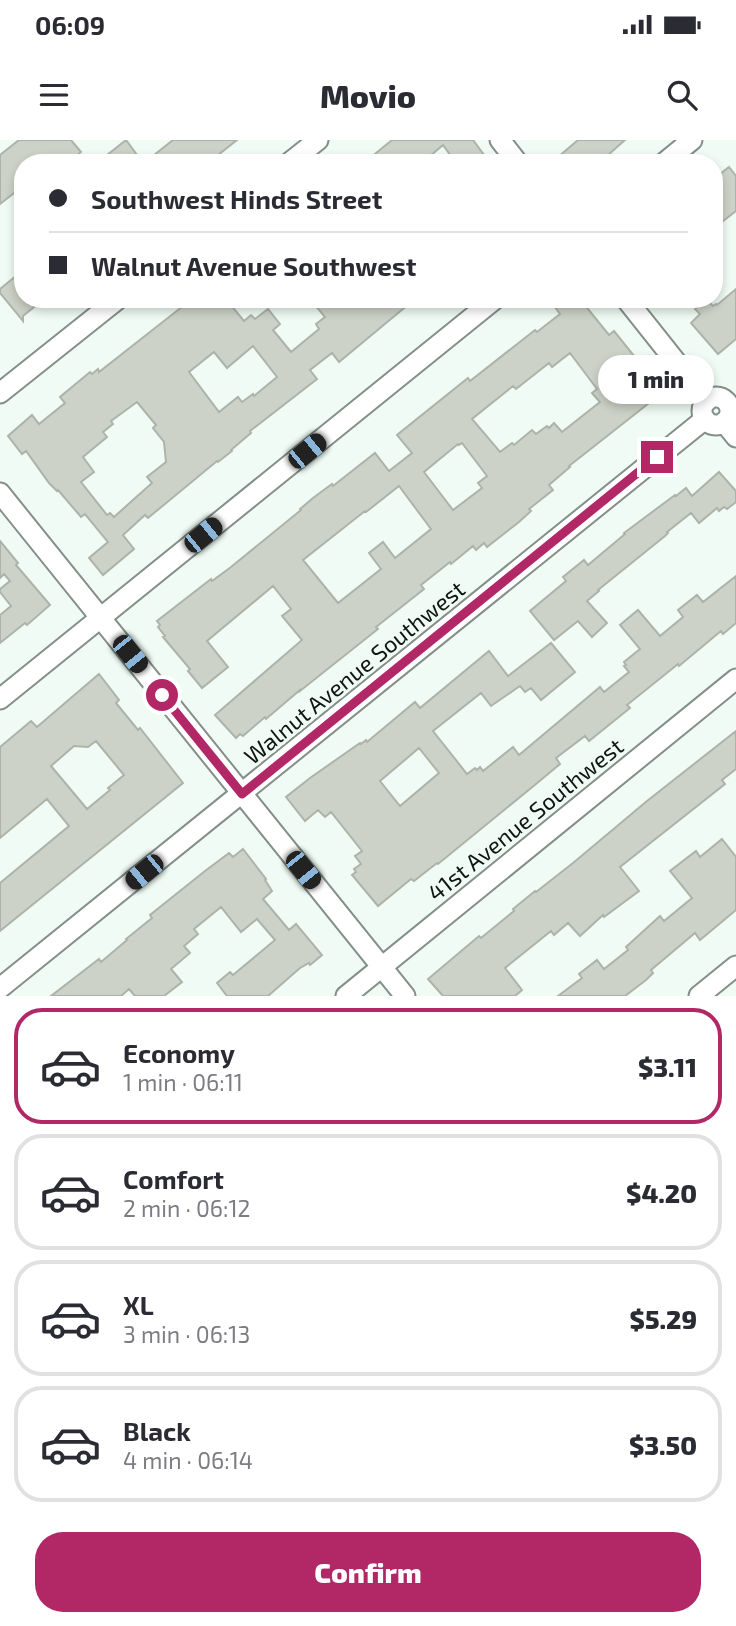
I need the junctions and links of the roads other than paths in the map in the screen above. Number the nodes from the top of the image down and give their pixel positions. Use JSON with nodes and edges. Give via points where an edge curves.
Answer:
{"nodes":[{"id":1,"x":318,"y":140,"type":"edge"},
{"id":2,"x":500,"y":140,"type":"edge"},
{"id":3,"x":692,"y":140,"type":"edge"},
{"id":4,"x":300,"y":154,"type":"edge"},
{"id":5,"x":511,"y":154,"type":"edge"},
{"id":6,"x":675,"y":154,"type":"edge"},
{"id":7,"x":107,"y":308,"type":"edge"},
{"id":8,"x":484,"y":308,"type":"edge"},
{"id":9,"x":634,"y":308,"type":"edge"},
{"id":10,"x":0,"y":393,"type":"edge"},
{"id":11,"x":722,"y":413,"type":"edge"},
{"id":12,"x":0,"y":493,"type":"edge"},
{"id":13,"x":101,"y":618,"type":"junction"},
{"id":14,"x":736,"y":680,"type":"edge"},
{"id":15,"x":0,"y":699,"type":"edge"},
{"id":16,"x":242,"y":794,"type":"junction"},
{"id":17,"x":736,"y":966,"type":"edge"},
{"id":18,"x":381,"y":967,"type":"junction"},
{"id":19,"x":0,"y":988,"type":"edge"},
{"id":20,"x":346,"y":996,"type":"edge"},
{"id":21,"x":405,"y":996,"type":"edge"},
{"id":22,"x":698,"y":996,"type":"edge"}],
"edges":[{"from":1,"to":4,"type":"street"},
{"from":2,"to":5,"type":"street"},
{"from":3,"to":6,"type":"street"},
{"from":7,"to":10,"type":"street"},
{"from":8,"to":13,"type":"street"},
{"from":9,"to":11,"type":"street"},
{"from":11,"to":16,"type":"street","name":"Walnut Avenue Southwest"},
{"from":12,"to":13,"type":"street"},
{"from":13,"to":15,"type":"street"},
{"from":13,"to":16,"type":"street"},
{"from":14,"to":18,"type":"street","name":"41st Avenue Southwest"},
{"from":16,"to":18,"type":"street"},
{"from":16,"to":19,"type":"street","name":"Walnut Avenue Southwest"},
{"from":17,"to":22,"type":"street"},
{"from":18,"to":20,"type":"street","name":"41st Avenue Southwest"},
{"from":18,"to":21,"type":"street"}]}
